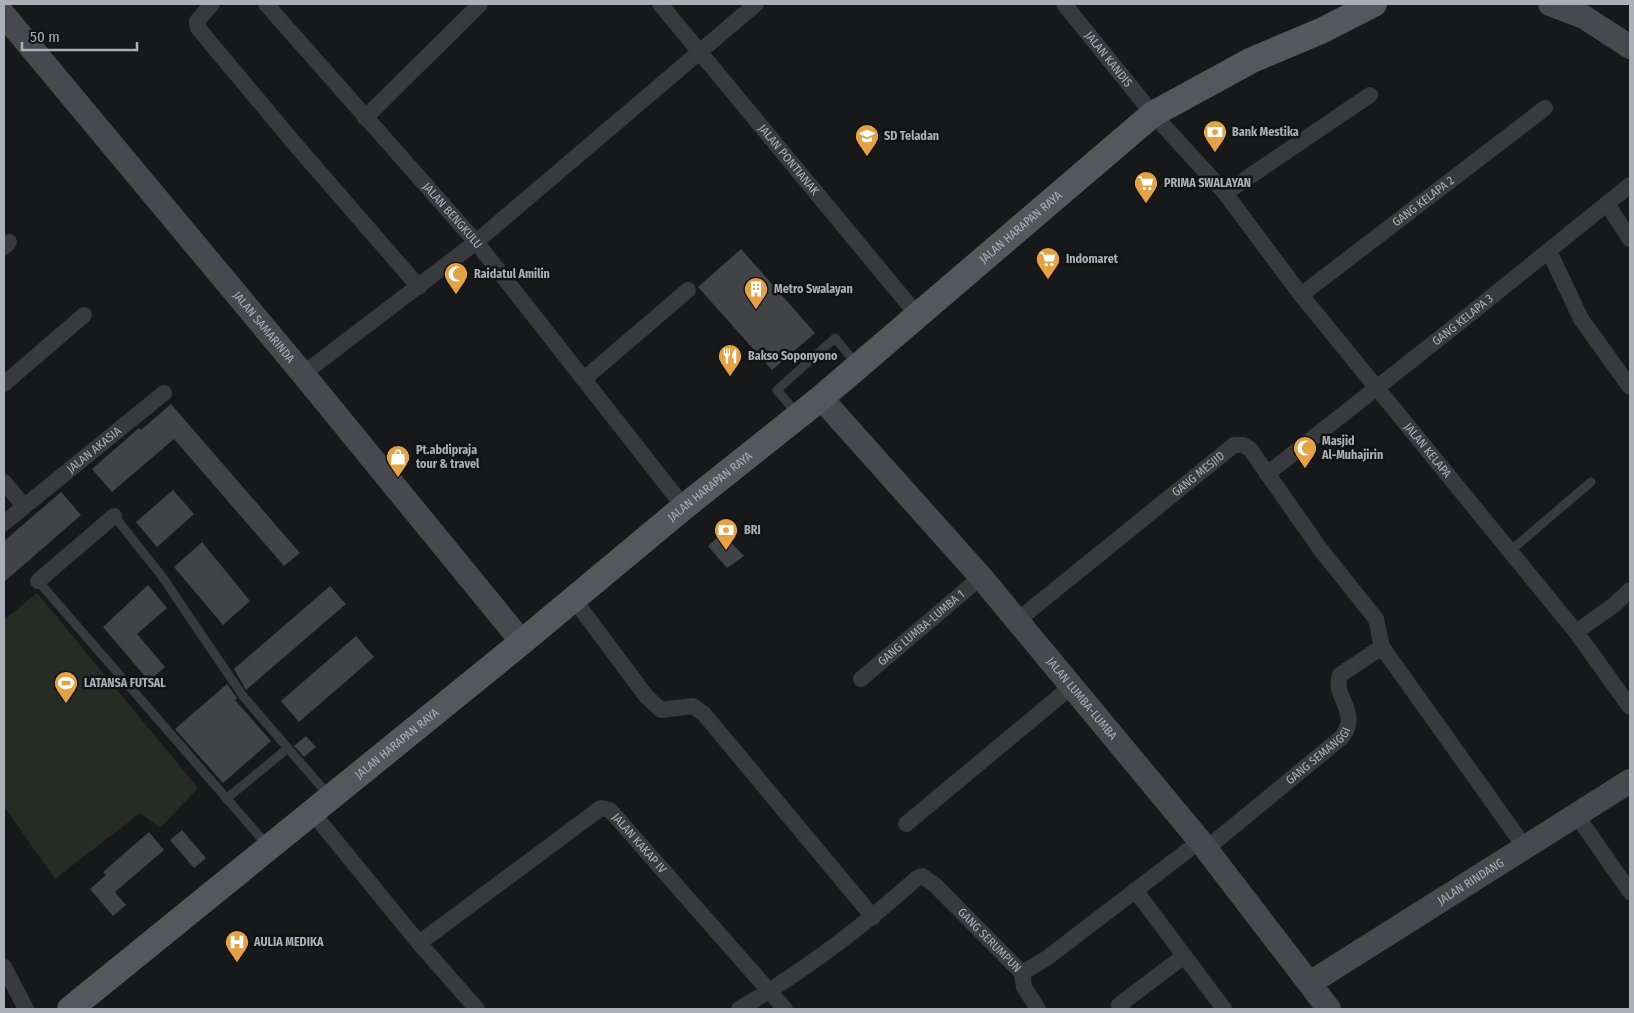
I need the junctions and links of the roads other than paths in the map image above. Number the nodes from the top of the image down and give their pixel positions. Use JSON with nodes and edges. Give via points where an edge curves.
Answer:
{"nodes":[{"id":1,"x":212,"y":4,"type":"edge"},
{"id":2,"x":266,"y":4,"type":"edge"},
{"id":3,"x":480,"y":4,"type":"edge"},
{"id":4,"x":660,"y":4,"type":"edge"},
{"id":5,"x":756,"y":4,"type":"edge"},
{"id":6,"x":1064,"y":4,"type":"edge"},
{"id":7,"x":1374,"y":4,"type":"edge"},
{"id":8,"x":1550,"y":4,"type":"edge"},
{"id":9,"x":4,"y":15,"type":"edge"},
{"id":10,"x":1630,"y":47,"type":"edge"},
{"id":11,"x":699,"y":53,"type":"junction"},
{"id":12,"x":1370,"y":95,"type":"dead end"},
{"id":13,"x":1545,"y":108,"type":"dead end"},
{"id":14,"x":1153,"y":114,"type":"junction"},
{"id":15,"x":365,"y":118,"type":"junction"},
{"id":16,"x":1630,"y":185,"type":"edge"},
{"id":17,"x":1225,"y":193,"type":"junction"},
{"id":18,"x":1607,"y":204,"type":"junction"},
{"id":19,"x":1630,"y":239,"type":"edge"},
{"id":20,"x":476,"y":242,"type":"junction"},
{"id":21,"x":1549,"y":251,"type":"junction"},
{"id":22,"x":419,"y":287,"type":"junction"},
{"id":23,"x":688,"y":290,"type":"dead end"},
{"id":24,"x":1300,"y":295,"type":"junction"},
{"id":25,"x":84,"y":315,"type":"dead end"},
{"id":26,"x":919,"y":317,"type":"junction"},
{"id":27,"x":858,"y":367,"type":"junction"},
{"id":28,"x":303,"y":374,"type":"junction"},
{"id":29,"x":584,"y":379,"type":"junction"},
{"id":30,"x":4,"y":384,"type":"edge"},
{"id":31,"x":1630,"y":387,"type":"edge"},
{"id":32,"x":1376,"y":388,"type":"junction"},
{"id":33,"x":164,"y":393,"type":"dead end"},
{"id":34,"x":822,"y":398,"type":"junction"},
{"id":35,"x":799,"y":416,"type":"junction"},
{"id":36,"x":1267,"y":474,"type":"junction"},
{"id":37,"x":4,"y":482,"type":"edge"},
{"id":38,"x":1590,"y":482,"type":"dead end"},
{"id":39,"x":24,"y":506,"type":"junction"},
{"id":40,"x":684,"y":507,"type":"junction"},
{"id":41,"x":114,"y":516,"type":"joint"},
{"id":42,"x":4,"y":523,"type":"edge"},
{"id":43,"x":1510,"y":550,"type":"junction"},
{"id":44,"x":981,"y":577,"type":"junction"},
{"id":45,"x":38,"y":581,"type":"joint"},
{"id":46,"x":1630,"y":590,"type":"edge"},
{"id":47,"x":573,"y":598,"type":"junction"},
{"id":48,"x":1018,"y":620,"type":"junction"},
{"id":49,"x":1576,"y":632,"type":"junction"},
{"id":50,"x":522,"y":642,"type":"junction"},
{"id":51,"x":1382,"y":647,"type":"junction"},
{"id":52,"x":861,"y":678,"type":"dead end"},
{"id":53,"x":1072,"y":686,"type":"junction"},
{"id":54,"x":1630,"y":707,"type":"edge"},
{"id":55,"x":288,"y":748,"type":"junction"},
{"id":56,"x":1630,"y":781,"type":"edge"},
{"id":57,"x":226,"y":798,"type":"junction"},
{"id":58,"x":321,"y":804,"type":"junction"},
{"id":59,"x":1577,"y":816,"type":"junction"},
{"id":60,"x":906,"y":824,"type":"dead end"},
{"id":61,"x":1203,"y":845,"type":"junction"},
{"id":62,"x":1524,"y":846,"type":"junction"},
{"id":63,"x":270,"y":848,"type":"junction"},
{"id":64,"x":1136,"y":890,"type":"junction"},
{"id":65,"x":1630,"y":892,"type":"edge"},
{"id":66,"x":873,"y":917,"type":"junction"},
{"id":67,"x":419,"y":943,"type":"junction"},
{"id":68,"x":1184,"y":956,"type":"junction"},
{"id":69,"x":4,"y":968,"type":"edge"},
{"id":70,"x":1022,"y":973,"type":"junction"},
{"id":71,"x":1310,"y":983,"type":"junction"},
{"id":72,"x":770,"y":991,"type":"junction"},
{"id":73,"x":1119,"y":1008,"type":"edge"},
{"id":74,"x":26,"y":1009,"type":"edge"},
{"id":75,"x":70,"y":1009,"type":"edge"},
{"id":76,"x":477,"y":1009,"type":"edge"},
{"id":77,"x":739,"y":1009,"type":"edge"},
{"id":78,"x":785,"y":1009,"type":"edge"},
{"id":79,"x":1038,"y":1009,"type":"edge"},
{"id":80,"x":1224,"y":1009,"type":"edge"},
{"id":81,"x":1329,"y":1009,"type":"edge"}],
"edges":[{"from":1,"to":22,"type":"street","via":[[199,16],[198,28]]},
{"from":2,"to":15,"type":"street","name":"JALAN BENGKULU"},
{"from":3,"to":15,"type":"street"},
{"from":4,"to":11,"type":"street","name":"JALAN PONTIANAK"},
{"from":5,"to":11,"type":"street"},
{"from":6,"to":14,"type":"street","name":"JALAN KANDIS"},
{"from":7,"to":14,"type":"main road","name":"JALAN HARAPAN RAYA","via":[[1252,60]]},
{"from":8,"to":10,"type":"street","via":[[1584,17]]},
{"from":9,"to":28,"type":"street","name":"JALAN SAMARINDA"},
{"from":11,"to":20,"type":"street"},
{"from":11,"to":26,"type":"street","name":"JALAN PONTIANAK"},
{"from":12,"to":17,"type":"street"},
{"from":13,"to":24,"type":"street","name":"GANG KELAPA 2"},
{"from":14,"to":17,"type":"street","name":"JALAN KELAPA"},
{"from":14,"to":26,"type":"main road","name":"JALAN HARAPAN RAYA"},
{"from":15,"to":20,"type":"street","name":"JALAN BENGKULU"},
{"from":16,"to":18,"type":"street","name":"GANG KELAPA 3"},
{"from":17,"to":24,"type":"street","name":"JALAN KELAPA"},
{"from":18,"to":19,"type":"street"},
{"from":18,"to":21,"type":"street","name":"GANG KELAPA 3"},
{"from":20,"to":22,"type":"street"},
{"from":20,"to":29,"type":"street","name":"JALAN BENGKULU"},
{"from":21,"to":31,"type":"street","via":[[1581,319]]},
{"from":21,"to":32,"type":"street","name":"GANG KELAPA 3"},
{"from":22,"to":28,"type":"street"},
{"from":23,"to":29,"type":"street"},
{"from":24,"to":32,"type":"street","name":"JALAN KELAPA"},
{"from":25,"to":30,"type":"street"},
{"from":26,"to":27,"type":"main road","name":"JALAN HARAPAN RAYA"},
{"from":27,"to":34,"type":"main road","name":"JALAN HARAPAN RAYA"},
{"from":27,"to":35,"type":"lane","via":[[835,338],[777,390]]},
{"from":28,"to":50,"type":"street","name":"JALAN SAMARINDA"},
{"from":29,"to":40,"type":"street","name":"JALAN BENGKULU"},
{"from":32,"to":36,"type":"street"},
{"from":32,"to":43,"type":"street","name":"JALAN KELAPA"},
{"from":33,"to":39,"type":"street","name":"JALAN AKASIA"},
{"from":34,"to":35,"type":"main road","name":"JALAN HARAPAN RAYA"},
{"from":34,"to":44,"type":"street","name":"JALAN LUMBA-LUMBA"},
{"from":35,"to":40,"type":"main road","name":"JALAN HARAPAN RAYA"},
{"from":36,"to":48,"type":"street","name":"GANG MESJID","via":[[1250,449],[1243,444],[1234,445]]},
{"from":36,"to":51,"type":"street","via":[[1321,550],[1376,619]]},
{"from":37,"to":39,"type":"street"},
{"from":38,"to":43,"type":"lane"},
{"from":39,"to":42,"type":"street","name":"JALAN AKASIA"},
{"from":40,"to":47,"type":"main road","name":"JALAN HARAPAN RAYA"},
{"from":41,"to":45,"type":"street"},
{"from":41,"to":55,"type":"lane","via":[[161,575],[242,696]]},
{"from":43,"to":49,"type":"street","name":"JALAN KELAPA"},
{"from":44,"to":48,"type":"street","name":"JALAN LUMBA-LUMBA"},
{"from":44,"to":52,"type":"street","name":"GANG LUMBA-LUMBA 1"},
{"from":45,"to":57,"type":"lane"},
{"from":46,"to":49,"type":"street"},
{"from":47,"to":50,"type":"main road","name":"JALAN HARAPAN RAYA"},
{"from":47,"to":66,"type":"street","via":[[646,696],[661,710],[693,706],[704,714]]},
{"from":48,"to":53,"type":"street","name":"JALAN LUMBA-LUMBA"},
{"from":49,"to":54,"type":"street","name":"JALAN KELAPA"},
{"from":50,"to":58,"type":"main road","name":"JALAN HARAPAN RAYA"},
{"from":51,"to":61,"type":"street","name":"GANG SEMANGGI","via":[[1340,674],[1339,683],[1349,716],[1349,728],[1342,737]]},
{"from":51,"to":62,"type":"street"},
{"from":53,"to":60,"type":"street"},
{"from":53,"to":61,"type":"street","name":"JALAN LUMBA-LUMBA"},
{"from":55,"to":57,"type":"lane"},
{"from":55,"to":58,"type":"lane"},
{"from":56,"to":59,"type":"street","name":"JALAN RINDANG"},
{"from":57,"to":63,"type":"lane"},
{"from":58,"to":63,"type":"main road","name":"JALAN HARAPAN RAYA"},
{"from":58,"to":67,"type":"street"},
{"from":59,"to":62,"type":"street","name":"JALAN RINDANG"},
{"from":59,"to":65,"type":"street"},
{"from":61,"to":64,"type":"street","name":"GANG SERUMPUN"},
{"from":61,"to":71,"type":"street","name":"JALAN LUMBA-LUMBA"},
{"from":62,"to":71,"type":"street","name":"JALAN RINDANG"},
{"from":63,"to":75,"type":"main road","name":"JALAN HARAPAN RAYA"},
{"from":64,"to":68,"type":"street"},
{"from":64,"to":70,"type":"street","name":"GANG SERUMPUN","via":[[1047,958]]},
{"from":66,"to":70,"type":"street","name":"GANG SERUMPUN","via":[[922,876],[935,885]]},
{"from":66,"to":72,"type":"street"},
{"from":67,"to":72,"type":"street","name":"JALAN KAKAP IV","via":[[601,808],[610,810]]},
{"from":67,"to":76,"type":"street"},
{"from":68,"to":73,"type":"street"},
{"from":68,"to":80,"type":"street"},
{"from":69,"to":74,"type":"street"},
{"from":70,"to":79,"type":"street","via":[[1024,987]]},
{"from":71,"to":81,"type":"street","name":"JALAN LUMBA-LUMBA"},
{"from":72,"to":77,"type":"street"},
{"from":72,"to":78,"type":"street","name":"JALAN KAKAP IV"}]}
